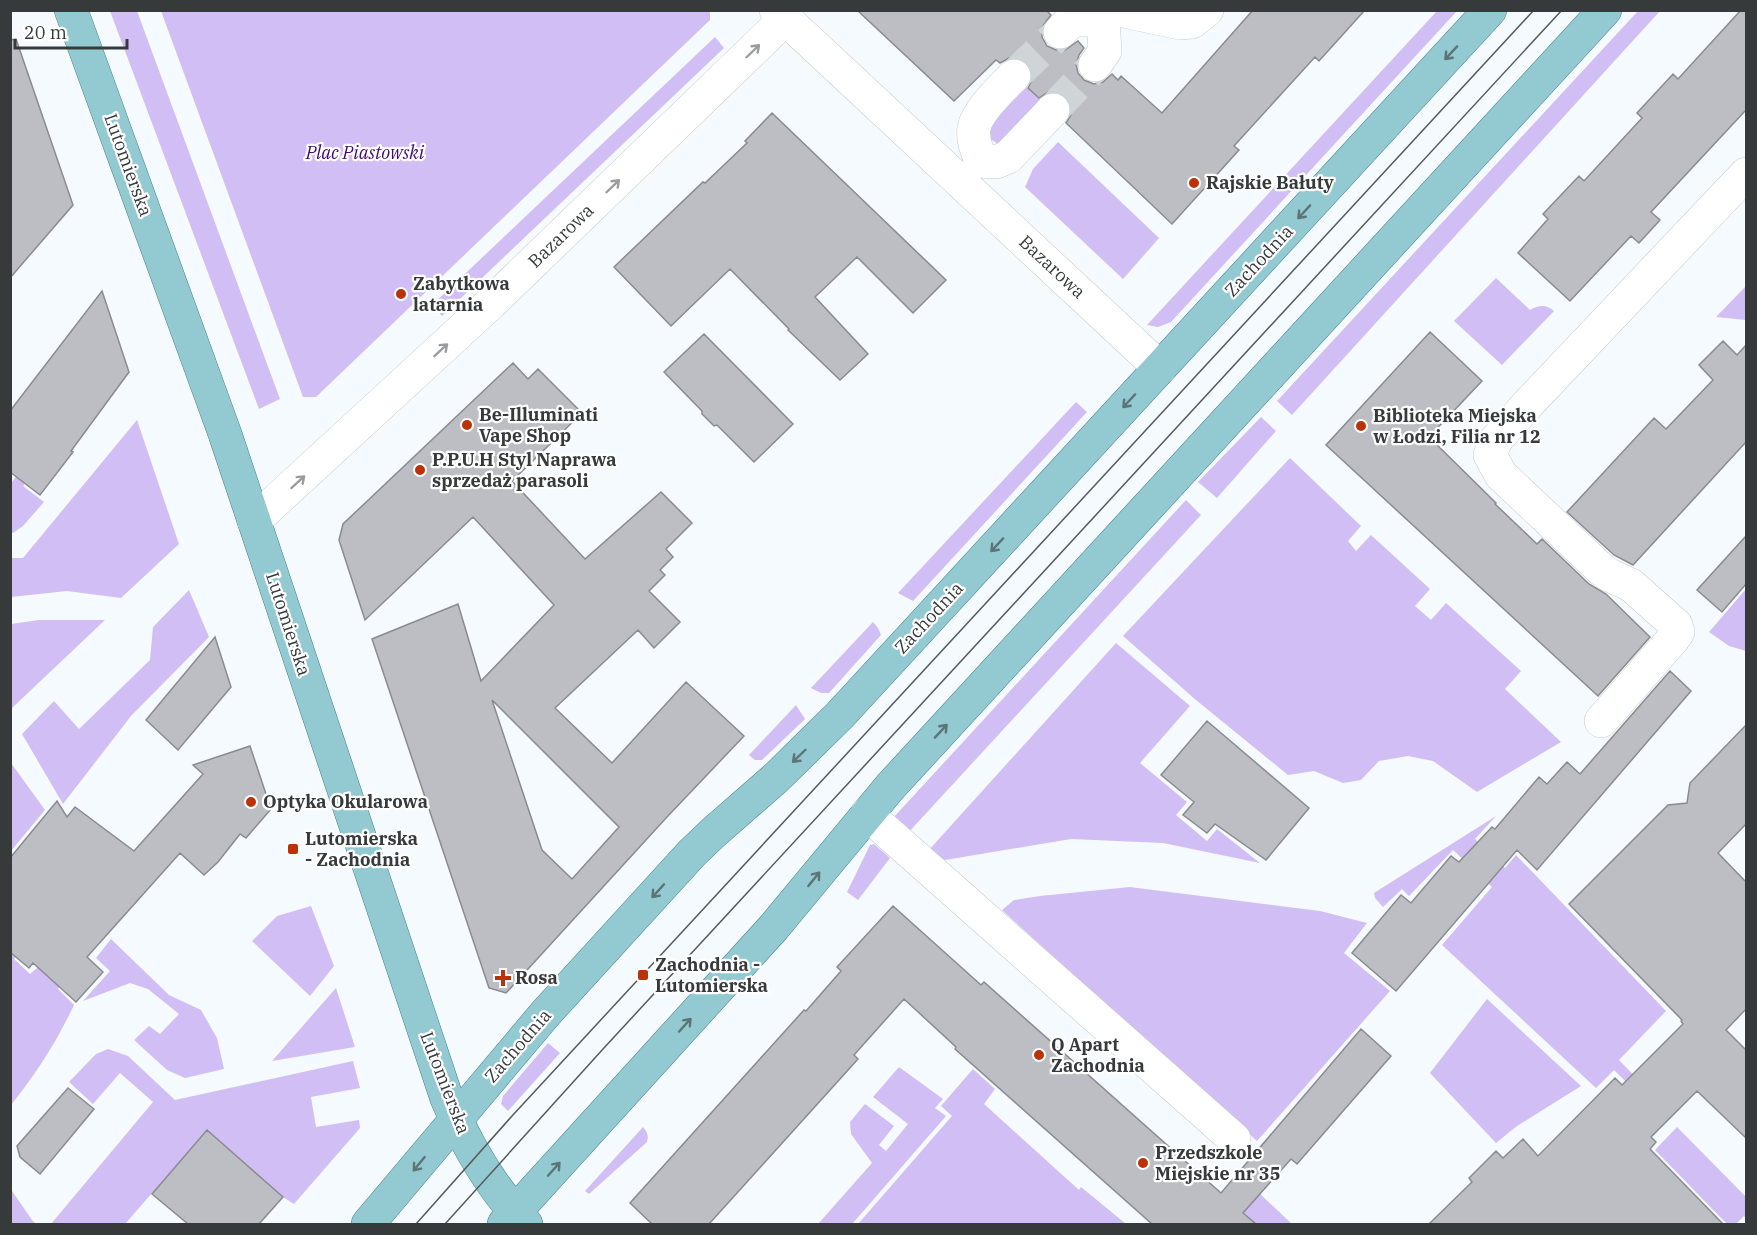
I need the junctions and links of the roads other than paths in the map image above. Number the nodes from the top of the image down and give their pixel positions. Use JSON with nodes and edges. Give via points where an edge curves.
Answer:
{"nodes":[{"id":1,"x":71,"y":10,"type":"edge"},
{"id":2,"x":1207,"y":10,"type":"edge"},
{"id":3,"x":1490,"y":10,"type":"edge"},
{"id":4,"x":1605,"y":10,"type":"edge"},
{"id":5,"x":781,"y":15,"type":"edge"},
{"id":6,"x":1104,"y":20,"type":"junction"},
{"id":7,"x":1059,"y":32,"type":"tunnel mouth"},
{"id":8,"x":1095,"y":65,"type":"tunnel mouth"},
{"id":9,"x":1014,"y":76,"type":"tunnel mouth"},
{"id":10,"x":1053,"y":110,"type":"tunnel mouth"},
{"id":11,"x":972,"y":172,"type":"junction"},
{"id":12,"x":1746,"y":174,"type":"edge"},
{"id":13,"x":1160,"y":368,"type":"junction"},
{"id":14,"x":254,"y":521,"type":"junction"},
{"id":15,"x":1601,"y":721,"type":"dead end"},
{"id":16,"x":867,"y":814,"type":"junction"},
{"id":17,"x":456,"y":1119,"type":"junction"},
{"id":18,"x":1234,"y":1140,"type":"dead end"},
{"id":19,"x":515,"y":1221,"type":"edge"},
{"id":20,"x":368,"y":1224,"type":"edge"}],
"edges":[{"from":1,"to":14,"type":"main road","name":"Lutomierska"},
{"from":2,"to":6,"type":"street","via":[[1192,22],[1124,11],[1114,11]]},
{"from":3,"to":13,"type":"main road","name":"Zachodnia","one_way":true},
{"from":16,"to":4,"type":"main road","one_way":true},
{"from":5,"to":11,"type":"street","name":"Bazarowa"},
{"from":14,"to":5,"type":"street","name":"Bazarowa","one_way":true,"via":[[492,302]]},
{"from":6,"to":7,"type":"street","via":[[1076,20]]},
{"from":6,"to":8,"type":"street","via":[[1105,51]]},
{"from":9,"to":11,"type":"street","via":[[986,105],[974,128]]},
{"from":10,"to":11,"type":"street","via":[[1008,157]]},
{"from":11,"to":13,"type":"street","name":"Bazarowa"},
{"from":12,"to":15,"type":"street","via":[[1527,405],[1496,440],[1490,455],[1501,475],[1602,570],[1631,585],[1676,625],[1678,632],[1673,639]]},
{"from":13,"to":17,"type":"main road","name":"Zachodnia","one_way":true,"via":[[840,715],[692,853],[545,1014]]},
{"from":14,"to":17,"type":"main road","name":"Lutomierska"},
{"from":16,"to":18,"type":"street"},
{"from":19,"to":16,"type":"main road","one_way":true,"via":[[774,927]]},
{"from":17,"to":19,"type":"main road","name":"Lutomierska"},
{"from":17,"to":20,"type":"main road","name":"Zachodnia","one_way":true}]}
